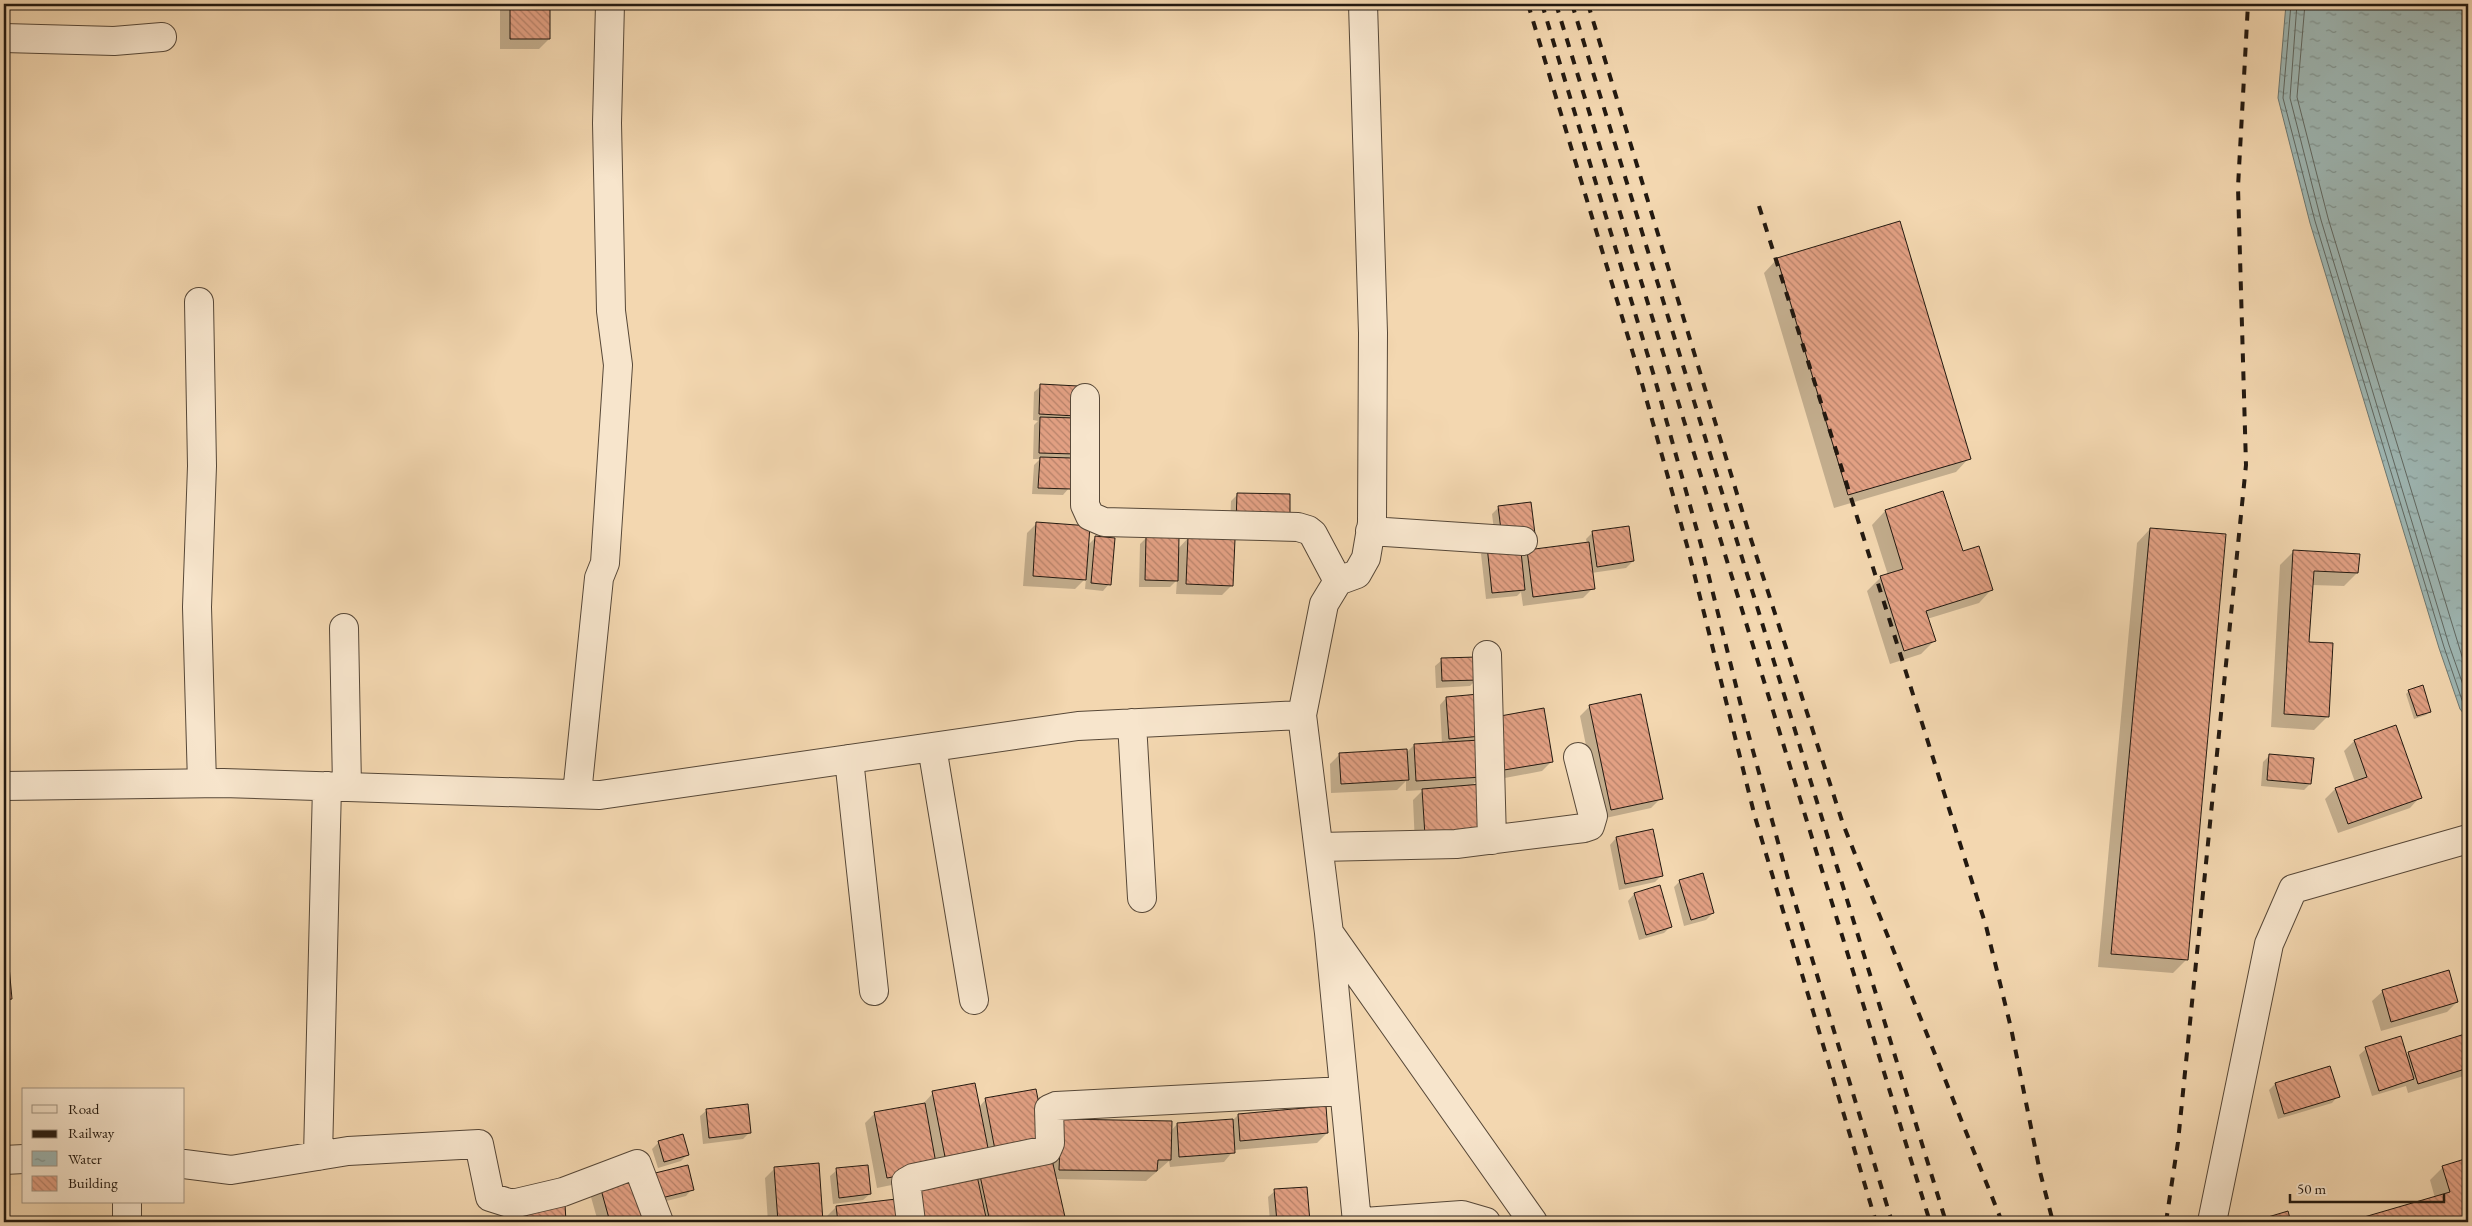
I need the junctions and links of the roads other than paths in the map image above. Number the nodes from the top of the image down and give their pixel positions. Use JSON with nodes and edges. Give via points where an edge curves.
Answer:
{"nodes":[{"id":1,"x":610,"y":4,"type":"edge"},
{"id":2,"x":1363,"y":4,"type":"edge"},
{"id":3,"x":162,"y":37,"type":"dead end"},
{"id":4,"x":4,"y":38,"type":"edge"},
{"id":5,"x":199,"y":302,"type":"dead end"},
{"id":6,"x":1085,"y":398,"type":"dead end"},
{"id":7,"x":1370,"y":531,"type":"junction"},
{"id":8,"x":1523,"y":541,"type":"dead end"},
{"id":9,"x":1338,"y":581,"type":"junction"},
{"id":10,"x":344,"y":628,"type":"dead end"},
{"id":11,"x":1487,"y":655,"type":"dead end"},
{"id":12,"x":1302,"y":714,"type":"junction"},
{"id":13,"x":1132,"y":723,"type":"junction"},
{"id":14,"x":932,"y":747,"type":"junction"},
{"id":15,"x":1578,"y":757,"type":"dead end"},
{"id":16,"x":849,"y":759,"type":"junction"},
{"id":17,"x":202,"y":783,"type":"junction"},
{"id":18,"x":4,"y":786,"type":"edge"},
{"id":19,"x":337,"y":786,"type":"junction"},
{"id":20,"x":577,"y":794,"type":"junction"},
{"id":21,"x":2468,"y":839,"type":"edge"},
{"id":22,"x":1492,"y":840,"type":"junction"},
{"id":23,"x":1319,"y":847,"type":"junction"},
{"id":24,"x":1142,"y":898,"type":"dead end"},
{"id":25,"x":1329,"y":933,"type":"junction"},
{"id":26,"x":874,"y":992,"type":"dead end"},
{"id":27,"x":974,"y":1000,"type":"dead end"},
{"id":28,"x":1344,"y":1091,"type":"junction"},
{"id":29,"x":318,"y":1156,"type":"junction"},
{"id":30,"x":4,"y":1160,"type":"edge"},
{"id":31,"x":22,"y":1160,"type":"edge"},
{"id":32,"x":185,"y":1164,"type":"edge"},
{"id":33,"x":127,"y":1204,"type":"edge"},
{"id":34,"x":1531,"y":1220,"type":"edge"},
{"id":35,"x":127,"y":1222,"type":"edge"},
{"id":36,"x":659,"y":1222,"type":"edge"},
{"id":37,"x":911,"y":1222,"type":"edge"},
{"id":38,"x":1357,"y":1222,"type":"edge"},
{"id":39,"x":1364,"y":1222,"type":"edge"},
{"id":40,"x":1486,"y":1222,"type":"edge"},
{"id":41,"x":2212,"y":1222,"type":"edge"}],
"edges":[{"from":1,"to":20,"type":"street","via":[[607,123],[610,311],[618,365],[605,563],[599,578]]},
{"from":2,"to":7,"type":"street","via":[[1373,333]]},
{"from":3,"to":4,"type":"street","via":[[114,41]]},
{"from":5,"to":17,"type":"street","via":[[202,466],[197,606]]},
{"from":6,"to":9,"type":"street","via":[[1086,505],[1090,516],[1104,522],[1298,527],[1313,534]]},
{"from":7,"to":8,"type":"street"},
{"from":7,"to":9,"type":"street","via":[[1366,558],[1357,574]]},
{"from":9,"to":12,"type":"street","via":[[1324,604]]},
{"from":10,"to":19,"type":"street"},
{"from":11,"to":22,"type":"street"},
{"from":12,"to":13,"type":"street"},
{"from":12,"to":23,"type":"street"},
{"from":13,"to":14,"type":"street","via":[[1078,726]]},
{"from":13,"to":24,"type":"street"},
{"from":14,"to":16,"type":"street"},
{"from":14,"to":27,"type":"street"},
{"from":15,"to":22,"type":"street","via":[[1593,816],[1590,826]]},
{"from":16,"to":20,"type":"street","via":[[600,795]]},
{"from":16,"to":26,"type":"street"},
{"from":17,"to":18,"type":"street"},
{"from":17,"to":19,"type":"street"},
{"from":19,"to":20,"type":"street"},
{"from":19,"to":29,"type":"street"},
{"from":21,"to":41,"type":"street","via":[[2293,889],[2268,944]]},
{"from":22,"to":23,"type":"street","via":[[1456,844]]},
{"from":23,"to":25,"type":"street"},
{"from":25,"to":28,"type":"street"},
{"from":25,"to":34,"type":"street"},
{"from":28,"to":37,"type":"street","via":[[1056,1106],[1049,1109],[1050,1143],[1047,1150],[912,1178],[906,1182]]},
{"from":28,"to":38,"type":"street"},
{"from":29,"to":32,"type":"street","via":[[231,1170]]},
{"from":29,"to":36,"type":"street","via":[[348,1151],[479,1144],[490,1197],[512,1204],[563,1192],[637,1164]]},
{"from":30,"to":31,"type":"street"},
{"from":33,"to":35,"type":"street"},
{"from":39,"to":40,"type":"street","via":[[1462,1215]]}]}
